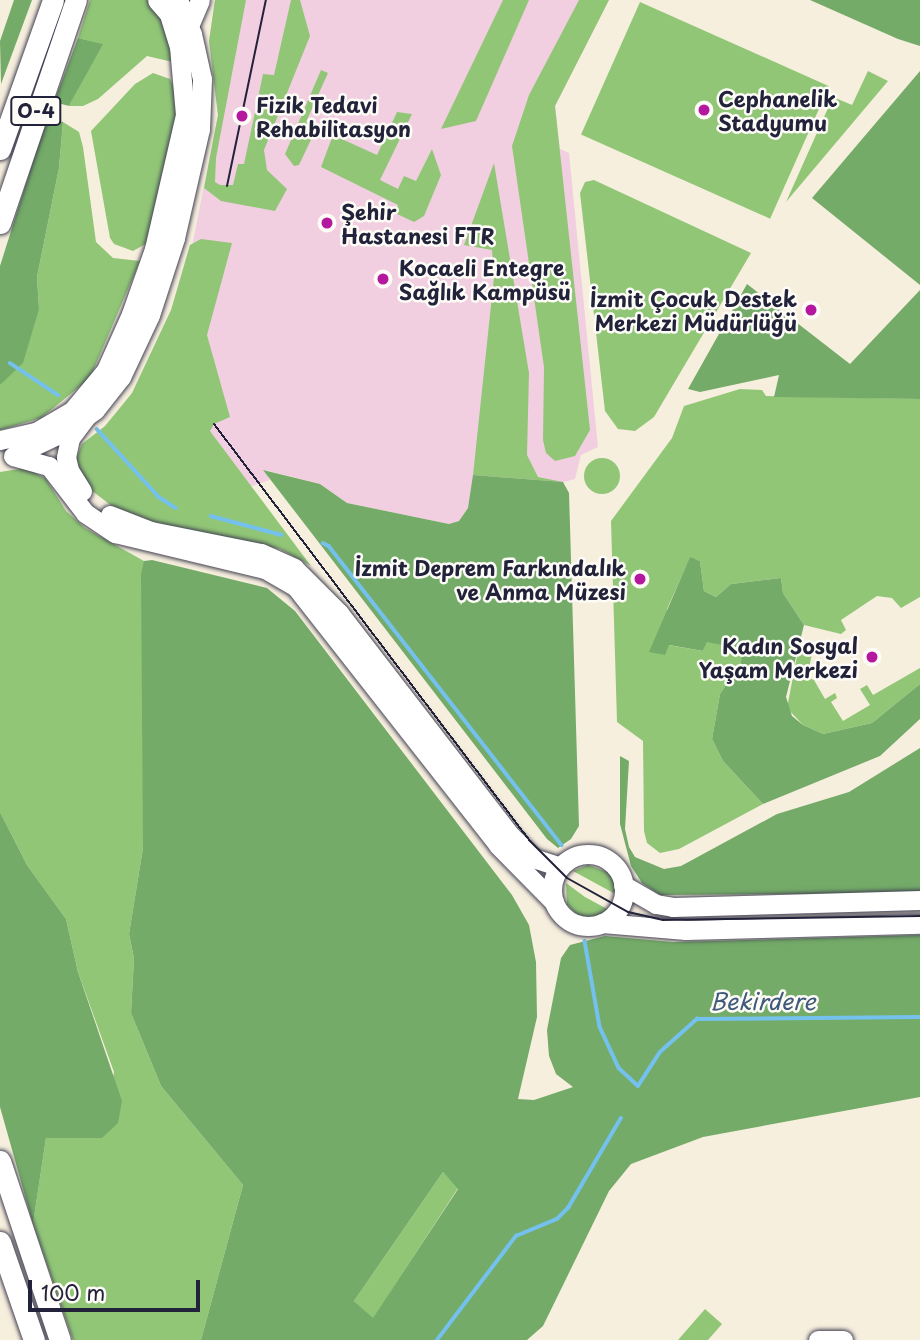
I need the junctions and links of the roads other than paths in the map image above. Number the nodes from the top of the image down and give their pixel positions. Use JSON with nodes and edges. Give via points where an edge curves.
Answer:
{"nodes":[{"id":1,"x":53,"y":0,"type":"edge"},
{"id":2,"x":76,"y":0,"type":"edge"},
{"id":3,"x":157,"y":0,"type":"edge"},
{"id":4,"x":178,"y":0,"type":"edge"},
{"id":5,"x":200,"y":0,"type":"edge"},
{"id":6,"x":189,"y":26,"type":"junction"},
{"id":7,"x":0,"y":149,"type":"edge"},
{"id":8,"x":0,"y":223,"type":"edge"},
{"id":9,"x":85,"y":418,"type":"junction"},
{"id":10,"x":0,"y":440,"type":"edge"},
{"id":11,"x":7,"y":456,"type":"edge"},
{"id":12,"x":560,"y":867,"type":"junction"},
{"id":13,"x":623,"y":885,"type":"junction"},
{"id":14,"x":920,"y":900,"type":"edge"},
{"id":15,"x":554,"y":902,"type":"junction"},
{"id":16,"x":602,"y":923,"type":"junction"},
{"id":17,"x":920,"y":924,"type":"edge"},
{"id":18,"x":0,"y":1161,"type":"edge"},
{"id":19,"x":0,"y":1242,"type":"edge"},
{"id":20,"x":34,"y":1340,"type":"edge"},
{"id":21,"x":60,"y":1340,"type":"edge"},
{"id":22,"x":818,"y":1340,"type":"edge"},
{"id":23,"x":843,"y":1340,"type":"edge"}],
"edges":[{"from":1,"to":7,"type":"highway","number":"O-4"},
{"from":2,"to":8,"type":"highway","number":"O-4"},
{"from":3,"to":10,"type":"main road","via":[[169,14],[179,47],[185,116],[154,248],[131,314],[106,370],[72,411],[36,432]]},
{"from":4,"to":6,"type":"main road"},
{"from":5,"to":6,"type":"main road"},
{"from":6,"to":9,"type":"main road","via":[[202,79],[200,129],[174,238],[150,315],[121,377]]},
{"from":9,"to":11,"type":"main road"},
{"from":9,"to":12,"type":"main road","via":[[70,438],[66,457],[85,495],[125,524],[261,553],[304,576],[339,613],[511,836],[533,858]]},
{"from":11,"to":15,"type":"main road","via":[[49,466],[85,513],[115,533],[265,569],[296,587],[498,845]]},
{"from":12,"to":13,"type":"main road","via":[[579,855],[603,857],[613,864]]},
{"from":12,"to":15,"type":"main road","via":[[554,878]]},
{"from":13,"to":14,"type":"main road","via":[[644,899],[673,907]]},
{"from":13,"to":16,"type":"main road","via":[[619,908]]},
{"from":15,"to":16,"type":"main road","via":[[568,920],[579,925]]},
{"from":16,"to":17,"type":"main road","via":[[686,930]]},
{"from":18,"to":21,"type":"highway"},
{"from":19,"to":20,"type":"highway"},
{"from":22,"to":23,"type":"main road"}]}
